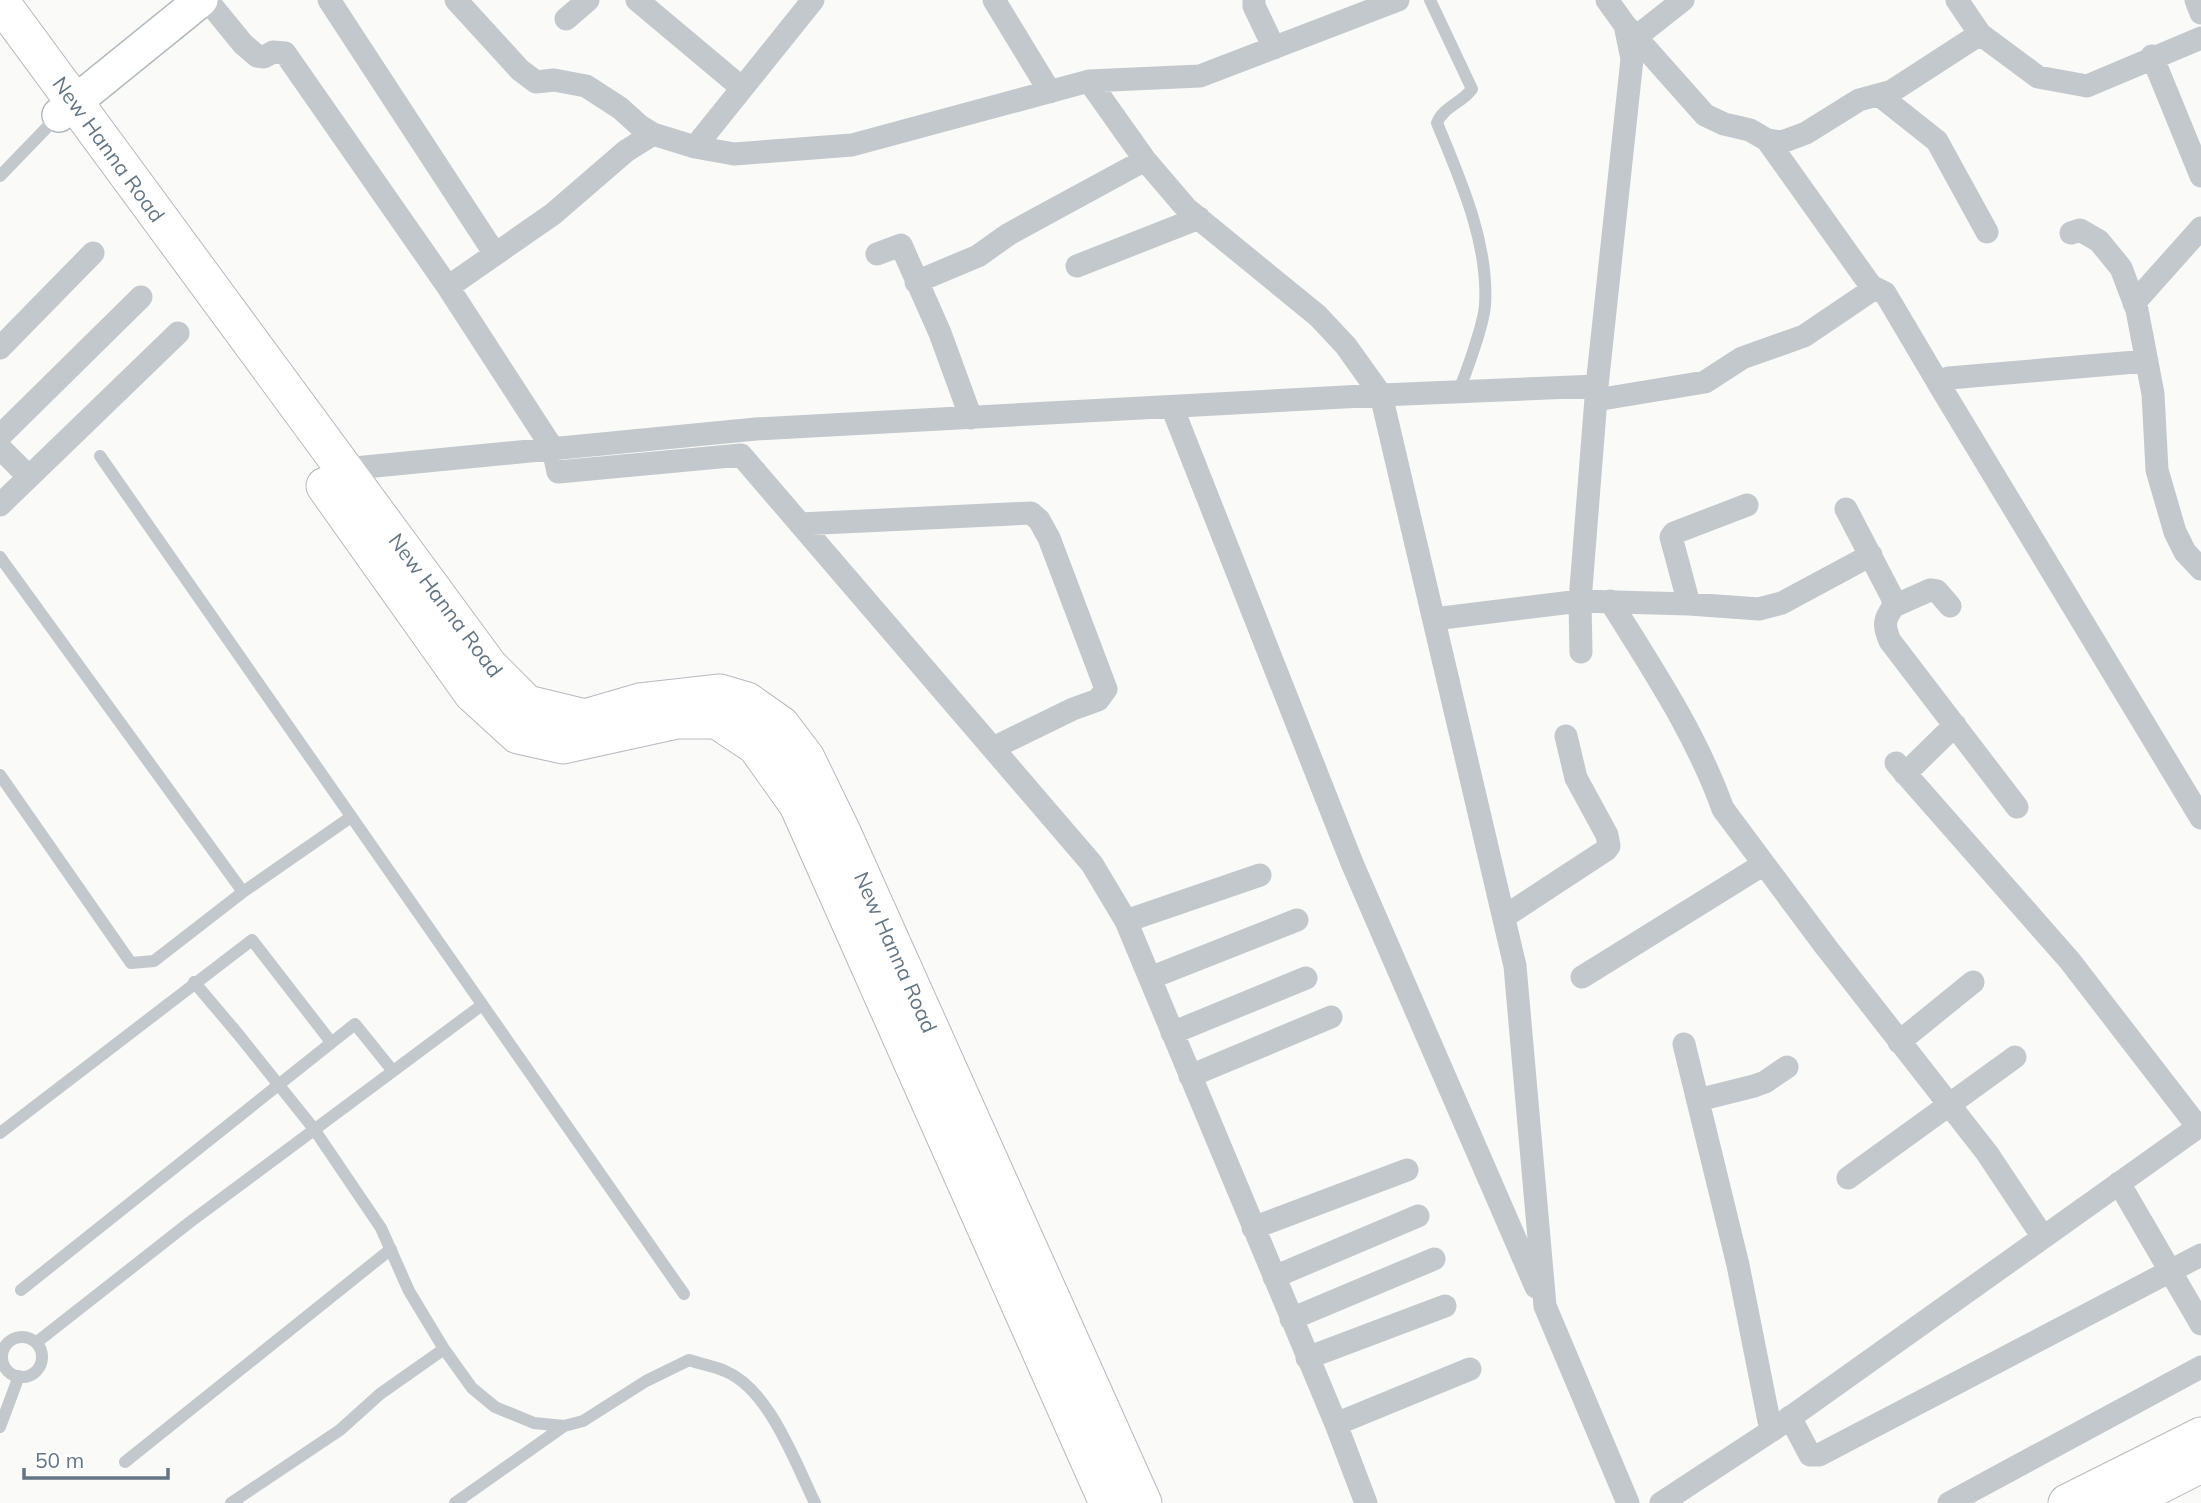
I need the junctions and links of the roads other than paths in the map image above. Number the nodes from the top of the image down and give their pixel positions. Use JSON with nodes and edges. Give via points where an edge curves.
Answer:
{"nodes":[{"id":1,"x":201,"y":0,"type":"edge"},
{"id":2,"x":207,"y":0,"type":"edge"},
{"id":3,"x":329,"y":0,"type":"edge"},
{"id":4,"x":456,"y":0,"type":"edge"},
{"id":5,"x":588,"y":0,"type":"edge"},
{"id":6,"x":637,"y":0,"type":"edge"},
{"id":7,"x":993,"y":0,"type":"edge"},
{"id":8,"x":1254,"y":0,"type":"edge"},
{"id":9,"x":1398,"y":0,"type":"edge"},
{"id":10,"x":1430,"y":0,"type":"edge"},
{"id":11,"x":1607,"y":0,"type":"edge"},
{"id":12,"x":1683,"y":0,"type":"edge"},
{"id":13,"x":1956,"y":0,"type":"edge"},
{"id":14,"x":2196,"y":0,"type":"edge"},
{"id":15,"x":3,"y":2,"type":"edge"},
{"id":16,"x":806,"y":3,"type":"edge"},
{"id":17,"x":2201,"y":13,"type":"edge"},
{"id":18,"x":566,"y":19,"type":"dead end"},
{"id":19,"x":1631,"y":31,"type":"junction"},
{"id":20,"x":1980,"y":34,"type":"junction"},
{"id":21,"x":2201,"y":38,"type":"edge"},
{"id":22,"x":0,"y":44,"type":"edge"},
{"id":23,"x":1274,"y":48,"type":"junction"},
{"id":24,"x":2152,"y":56,"type":"junction"},
{"id":25,"x":1089,"y":81,"type":"junction"},
{"id":26,"x":742,"y":88,"type":"junction"},
{"id":27,"x":1050,"y":92,"type":"junction"},
{"id":28,"x":1879,"y":95,"type":"junction"},
{"id":29,"x":67,"y":109,"type":"junction"},
{"id":30,"x":653,"y":134,"type":"junction"},
{"id":31,"x":1767,"y":140,"type":"junction"},
{"id":32,"x":695,"y":147,"type":"junction"},
{"id":33,"x":1145,"y":160,"type":"junction"},
{"id":34,"x":0,"y":176,"type":"edge"},
{"id":35,"x":2201,"y":176,"type":"edge"},
{"id":36,"x":1199,"y":218,"type":"junction"},
{"id":37,"x":2201,"y":228,"type":"edge"},
{"id":38,"x":1987,"y":232,"type":"dead end"},
{"id":39,"x":2071,"y":233,"type":"dead end"},
{"id":40,"x":93,"y":253,"type":"dead end"},
{"id":41,"x":495,"y":254,"type":"junction"},
{"id":42,"x":877,"y":254,"type":"dead end"},
{"id":43,"x":1077,"y":266,"type":"dead end"},
{"id":44,"x":916,"y":282,"type":"junction"},
{"id":45,"x":448,"y":287,"type":"junction"},
{"id":46,"x":1875,"y":288,"type":"junction"},
{"id":47,"x":141,"y":297,"type":"dead end"},
{"id":48,"x":2134,"y":303,"type":"junction"},
{"id":49,"x":178,"y":333,"type":"dead end"},
{"id":50,"x":0,"y":348,"type":"edge"},
{"id":51,"x":2147,"y":361,"type":"junction"},
{"id":52,"x":1940,"y":386,"type":"junction"},
{"id":53,"x":1458,"y":392,"type":"junction"},
{"id":54,"x":1597,"y":393,"type":"junction"},
{"id":55,"x":1381,"y":395,"type":"junction"},
{"id":56,"x":1172,"y":407,"type":"junction"},
{"id":57,"x":971,"y":418,"type":"junction"},
{"id":58,"x":0,"y":436,"type":"edge"},
{"id":59,"x":0,"y":448,"type":"edge"},
{"id":60,"x":553,"y":449,"type":"junction"},
{"id":61,"x":100,"y":456,"type":"dead end"},
{"id":62,"x":329,"y":471,"type":"junction"},
{"id":63,"x":28,"y":476,"type":"junction"},
{"id":64,"x":0,"y":505,"type":"edge"},
{"id":65,"x":1747,"y":505,"type":"dead end"},
{"id":66,"x":1846,"y":509,"type":"dead end"},
{"id":67,"x":800,"y":524,"type":"junction"},
{"id":68,"x":1871,"y":555,"type":"junction"},
{"id":69,"x":0,"y":557,"type":"edge"},
{"id":70,"x":2201,"y":569,"type":"edge"},
{"id":71,"x":1580,"y":601,"type":"junction"},
{"id":72,"x":1610,"y":601,"type":"junction"},
{"id":73,"x":1689,"y":604,"type":"junction"},
{"id":74,"x":1894,"y":606,"type":"junction"},
{"id":75,"x":1950,"y":606,"type":"dead end"},
{"id":76,"x":1434,"y":619,"type":"junction"},
{"id":77,"x":1581,"y":652,"type":"dead end"},
{"id":78,"x":1955,"y":725,"type":"junction"},
{"id":79,"x":1566,"y":736,"type":"dead end"},
{"id":80,"x":993,"y":748,"type":"junction"},
{"id":81,"x":0,"y":775,"type":"edge"},
{"id":82,"x":2017,"y":807,"type":"dead end"},
{"id":83,"x":351,"y":817,"type":"junction"},
{"id":84,"x":2201,"y":818,"type":"edge"},
{"id":85,"x":1764,"y":864,"type":"junction"},
{"id":86,"x":1260,"y":876,"type":"dead end"},
{"id":87,"x":243,"y":892,"type":"junction"},
{"id":88,"x":1504,"y":917,"type":"junction"},
{"id":89,"x":1297,"y":920,"type":"dead end"},
{"id":90,"x":1126,"y":921,"type":"junction"},
{"id":91,"x":1582,"y":977,"type":"dead end"},
{"id":92,"x":1150,"y":978,"type":"junction"},
{"id":93,"x":1306,"y":978,"type":"dead end"},
{"id":94,"x":194,"y":982,"type":"junction"},
{"id":95,"x":1973,"y":982,"type":"dead end"},
{"id":96,"x":482,"y":1005,"type":"junction"},
{"id":97,"x":1331,"y":1017,"type":"dead end"},
{"id":98,"x":1172,"y":1033,"type":"junction"},
{"id":99,"x":331,"y":1042,"type":"junction"},
{"id":100,"x":1899,"y":1042,"type":"junction"},
{"id":101,"x":1684,"y":1044,"type":"dead end"},
{"id":102,"x":2015,"y":1057,"type":"dead end"},
{"id":103,"x":1787,"y":1068,"type":"dead end"},
{"id":104,"x":392,"y":1070,"type":"junction"},
{"id":105,"x":1190,"y":1076,"type":"junction"},
{"id":106,"x":277,"y":1084,"type":"junction"},
{"id":107,"x":1698,"y":1100,"type":"junction"},
{"id":108,"x":1949,"y":1105,"type":"junction"},
{"id":109,"x":2199,"y":1126,"type":"edge"},
{"id":110,"x":314,"y":1129,"type":"junction"},
{"id":111,"x":0,"y":1133,"type":"edge"},
{"id":112,"x":1407,"y":1170,"type":"dead end"},
{"id":113,"x":1848,"y":1178,"type":"dead end"},
{"id":114,"x":2119,"y":1183,"type":"junction"},
{"id":115,"x":1418,"y":1216,"type":"dead end"},
{"id":116,"x":1253,"y":1228,"type":"junction"},
{"id":117,"x":2043,"y":1237,"type":"junction"},
{"id":118,"x":391,"y":1249,"type":"junction"},
{"id":119,"x":2201,"y":1255,"type":"edge"},
{"id":120,"x":1434,"y":1259,"type":"dead end"},
{"id":121,"x":2170,"y":1271,"type":"junction"},
{"id":122,"x":1273,"y":1277,"type":"junction"},
{"id":123,"x":21,"y":1290,"type":"dead end"},
{"id":124,"x":684,"y":1294,"type":"dead end"},
{"id":125,"x":1445,"y":1306,"type":"dead end"},
{"id":126,"x":1545,"y":1306,"type":"junction"},
{"id":127,"x":1291,"y":1319,"type":"junction"},
{"id":128,"x":2201,"y":1324,"type":"edge"},
{"id":129,"x":37,"y":1342,"type":"junction"},
{"id":130,"x":444,"y":1349,"type":"junction"},
{"id":131,"x":1307,"y":1358,"type":"junction"},
{"id":132,"x":1,"y":1366,"type":"edge"},
{"id":133,"x":2201,"y":1367,"type":"edge"},
{"id":134,"x":1470,"y":1369,"type":"dead end"},
{"id":135,"x":19,"y":1376,"type":"junction"},
{"id":136,"x":1790,"y":1417,"type":"junction"},
{"id":137,"x":1336,"y":1424,"type":"junction"},
{"id":138,"x":564,"y":1426,"type":"junction"},
{"id":139,"x":0,"y":1427,"type":"edge"},
{"id":140,"x":1771,"y":1431,"type":"junction"},
{"id":141,"x":2201,"y":1436,"type":"edge"},
{"id":142,"x":125,"y":1462,"type":"dead end"},
{"id":143,"x":2201,"y":1464,"type":"edge"},
{"id":144,"x":231,"y":1503,"type":"edge"},
{"id":145,"x":455,"y":1503,"type":"edge"},
{"id":146,"x":815,"y":1503,"type":"edge"},
{"id":147,"x":1108,"y":1503,"type":"edge"},
{"id":148,"x":1143,"y":1503,"type":"edge"},
{"id":149,"x":1366,"y":1503,"type":"edge"},
{"id":150,"x":1628,"y":1503,"type":"edge"},
{"id":151,"x":1661,"y":1503,"type":"edge"},
{"id":152,"x":1948,"y":1503,"type":"edge"},
{"id":153,"x":2067,"y":1503,"type":"edge"},
{"id":154,"x":2124,"y":1503,"type":"edge"}],
"edges":[{"from":1,"to":29,"type":"street"},
{"from":2,"to":45,"type":"street","via":[[257,57],[285,53]]},
{"from":3,"to":41,"type":"street"},
{"from":4,"to":30,"type":"street","via":[[520,71],[536,82],[554,79],[586,86]]},
{"from":5,"to":18,"type":"street"},
{"from":6,"to":26,"type":"street"},
{"from":7,"to":27,"type":"street"},
{"from":8,"to":23,"type":"street"},
{"from":9,"to":23,"type":"street"},
{"from":10,"to":53,"type":"lane","via":[[1472,89],[1440,114],[1437,123],[1463,189],[1485,277],[1485,308]]},
{"from":11,"to":19,"type":"street"},
{"from":12,"to":19,"type":"street"},
{"from":13,"to":20,"type":"street"},
{"from":14,"to":17,"type":"street"},
{"from":15,"to":29,"type":"main road","name":"New Hanna Road"},
{"from":16,"to":26,"type":"street"},
{"from":19,"to":31,"type":"street","via":[[1705,115]]},
{"from":19,"to":54,"type":"street","via":[[1632,59]]},
{"from":20,"to":24,"type":"street","via":[[2038,77],[2087,86]]},
{"from":20,"to":28,"type":"street"},
{"from":21,"to":24,"type":"street"},
{"from":22,"to":29,"type":"main road","name":"New Hanna Road"},
{"from":23,"to":25,"type":"street","via":[[1200,76]]},
{"from":24,"to":35,"type":"street"},
{"from":25,"to":27,"type":"street"},
{"from":25,"to":33,"type":"street"},
{"from":26,"to":32,"type":"street"},
{"from":27,"to":32,"type":"street","via":[[852,145],[734,154]]},
{"from":28,"to":31,"type":"street","via":[[1859,100],[1794,138]]},
{"from":28,"to":38,"type":"street","via":[[1937,141]]},
{"from":29,"to":34,"type":"lane"},
{"from":29,"to":62,"type":"main road","name":"New Hanna Road"},
{"from":30,"to":32,"type":"street"},
{"from":30,"to":41,"type":"street"},
{"from":31,"to":46,"type":"street"},
{"from":33,"to":36,"type":"street"},
{"from":33,"to":44,"type":"street","via":[[1009,234],[978,256]]},
{"from":36,"to":43,"type":"street"},
{"from":36,"to":55,"type":"street","via":[[1318,316]]},
{"from":37,"to":48,"type":"street"},
{"from":39,"to":48,"type":"street","via":[[2080,230],[2099,241],[2121,268]]},
{"from":40,"to":50,"type":"street"},
{"from":41,"to":45,"type":"street"},
{"from":42,"to":44,"type":"street","via":[[901,245]]},
{"from":44,"to":57,"type":"street"},
{"from":45,"to":60,"type":"street"},
{"from":46,"to":52,"type":"street","via":[[1885,293]]},
{"from":46,"to":54,"type":"street","via":[[1804,335],[1742,358],[1705,382]]},
{"from":47,"to":58,"type":"street"},
{"from":48,"to":51,"type":"street"},
{"from":49,"to":63,"type":"street"},
{"from":51,"to":52,"type":"street","via":[[1949,378]]},
{"from":51,"to":70,"type":"street","via":[[2157,470],[2175,533]]},
{"from":52,"to":84,"type":"street"},
{"from":53,"to":54,"type":"street"},
{"from":53,"to":55,"type":"street"},
{"from":54,"to":71,"type":"street"},
{"from":55,"to":56,"type":"street"},
{"from":55,"to":76,"type":"street"},
{"from":56,"to":57,"type":"street"},
{"from":56,"to":126,"type":"street","via":[[1352,863]]},
{"from":57,"to":60,"type":"street","via":[[756,429]]},
{"from":59,"to":63,"type":"street"},
{"from":60,"to":62,"type":"street"},
{"from":60,"to":67,"type":"street","via":[[558,472],[741,456]]},
{"from":61,"to":83,"type":"lane"},
{"from":62,"to":147,"type":"main road","name":"New Hanna Road","via":[[472,692],[518,735],[563,745],[677,720],[717,720],[756,746],[798,805]]},
{"from":62,"to":148,"type":"main road","name":"New Hanna Road","via":[[489,666],[527,704],[585,718],[640,702],[720,693],[747,701],[781,724],[806,758],[842,832]]},
{"from":63,"to":64,"type":"street"},
{"from":65,"to":73,"type":"street","via":[[1671,537]]},
{"from":66,"to":68,"type":"street"},
{"from":67,"to":80,"type":"street"},
{"from":67,"to":80,"type":"street","via":[[1031,513],[1039,520],[1106,689],[1098,700]]},
{"from":68,"to":73,"type":"street","via":[[1782,603],[1759,609]]},
{"from":68,"to":74,"type":"street"},
{"from":69,"to":87,"type":"lane"},
{"from":71,"to":72,"type":"street"},
{"from":71,"to":76,"type":"street"},
{"from":71,"to":77,"type":"street"},
{"from":72,"to":73,"type":"street"},
{"from":72,"to":85,"type":"street","via":[[1676,705],[1723,810]]},
{"from":74,"to":75,"type":"street","via":[[1930,590],[1937,591]]},
{"from":74,"to":78,"type":"street","via":[[1885,618],[1890,640]]},
{"from":76,"to":88,"type":"street"},
{"from":78,"to":82,"type":"street"},
{"from":78,"to":109,"type":"street","via":[[1900,768],[2070,961]]},
{"from":79,"to":88,"type":"street","via":[[1576,778],[1609,846]]},
{"from":80,"to":90,"type":"street","via":[[1092,864]]},
{"from":81,"to":87,"type":"lane","via":[[131,963],[154,961]]},
{"from":83,"to":87,"type":"lane"},
{"from":83,"to":96,"type":"lane"},
{"from":85,"to":91,"type":"street"},
{"from":85,"to":100,"type":"street"},
{"from":86,"to":90,"type":"street"},
{"from":88,"to":126,"type":"street","via":[[1515,967]]},
{"from":89,"to":92,"type":"street"},
{"from":90,"to":92,"type":"street"},
{"from":92,"to":98,"type":"street"},
{"from":93,"to":98,"type":"street"},
{"from":94,"to":99,"type":"lane","via":[[252,940]]},
{"from":94,"to":106,"type":"lane"},
{"from":94,"to":111,"type":"lane"},
{"from":95,"to":100,"type":"street"},
{"from":96,"to":104,"type":"lane"},
{"from":96,"to":124,"type":"lane"},
{"from":97,"to":105,"type":"street"},
{"from":98,"to":105,"type":"street"},
{"from":99,"to":104,"type":"lane","via":[[355,1024]]},
{"from":99,"to":106,"type":"lane"},
{"from":100,"to":108,"type":"street"},
{"from":101,"to":107,"type":"street"},
{"from":102,"to":108,"type":"street"},
{"from":103,"to":107,"type":"street","via":[[1754,1086]]},
{"from":104,"to":110,"type":"lane"},
{"from":105,"to":116,"type":"street"},
{"from":106,"to":110,"type":"lane"},
{"from":106,"to":123,"type":"lane"},
{"from":107,"to":140,"type":"street","via":[[1738,1265]]},
{"from":108,"to":113,"type":"street"},
{"from":108,"to":117,"type":"street"},
{"from":109,"to":114,"type":"street"},
{"from":110,"to":118,"type":"lane"},
{"from":110,"to":129,"type":"lane"},
{"from":112,"to":116,"type":"street"},
{"from":114,"to":117,"type":"street"},
{"from":114,"to":121,"type":"street"},
{"from":115,"to":122,"type":"street"},
{"from":116,"to":122,"type":"street"},
{"from":117,"to":136,"type":"street"},
{"from":118,"to":130,"type":"lane","via":[[409,1291]]},
{"from":118,"to":142,"type":"lane"},
{"from":119,"to":121,"type":"street"},
{"from":120,"to":127,"type":"street"},
{"from":121,"to":128,"type":"street"},
{"from":121,"to":136,"type":"street","via":[[1819,1455],[1810,1455]]},
{"from":122,"to":127,"type":"street"},
{"from":125,"to":131,"type":"street"},
{"from":126,"to":150,"type":"street"},
{"from":127,"to":131,"type":"street"},
{"from":129,"to":132,"type":"lane","via":[[24,1336],[10,1339],[1,1350]]},
{"from":129,"to":135,"type":"lane","via":[[43,1356],[39,1370]]},
{"from":130,"to":138,"type":"lane","via":[[472,1388],[495,1407],[534,1423]]},
{"from":130,"to":144,"type":"lane","via":[[380,1394],[340,1430]]},
{"from":131,"to":137,"type":"street"},
{"from":132,"to":135,"type":"lane"},
{"from":133,"to":152,"type":"street"},
{"from":134,"to":137,"type":"street"},
{"from":135,"to":139,"type":"lane"},
{"from":136,"to":140,"type":"street"},
{"from":137,"to":149,"type":"street"},
{"from":138,"to":145,"type":"lane"},
{"from":138,"to":146,"type":"lane","via":[[583,1421],[689,1360],[727,1371],[747,1386],[772,1417]]},
{"from":140,"to":151,"type":"street"},
{"from":141,"to":153,"type":"main road"},
{"from":143,"to":154,"type":"main road"}]}
